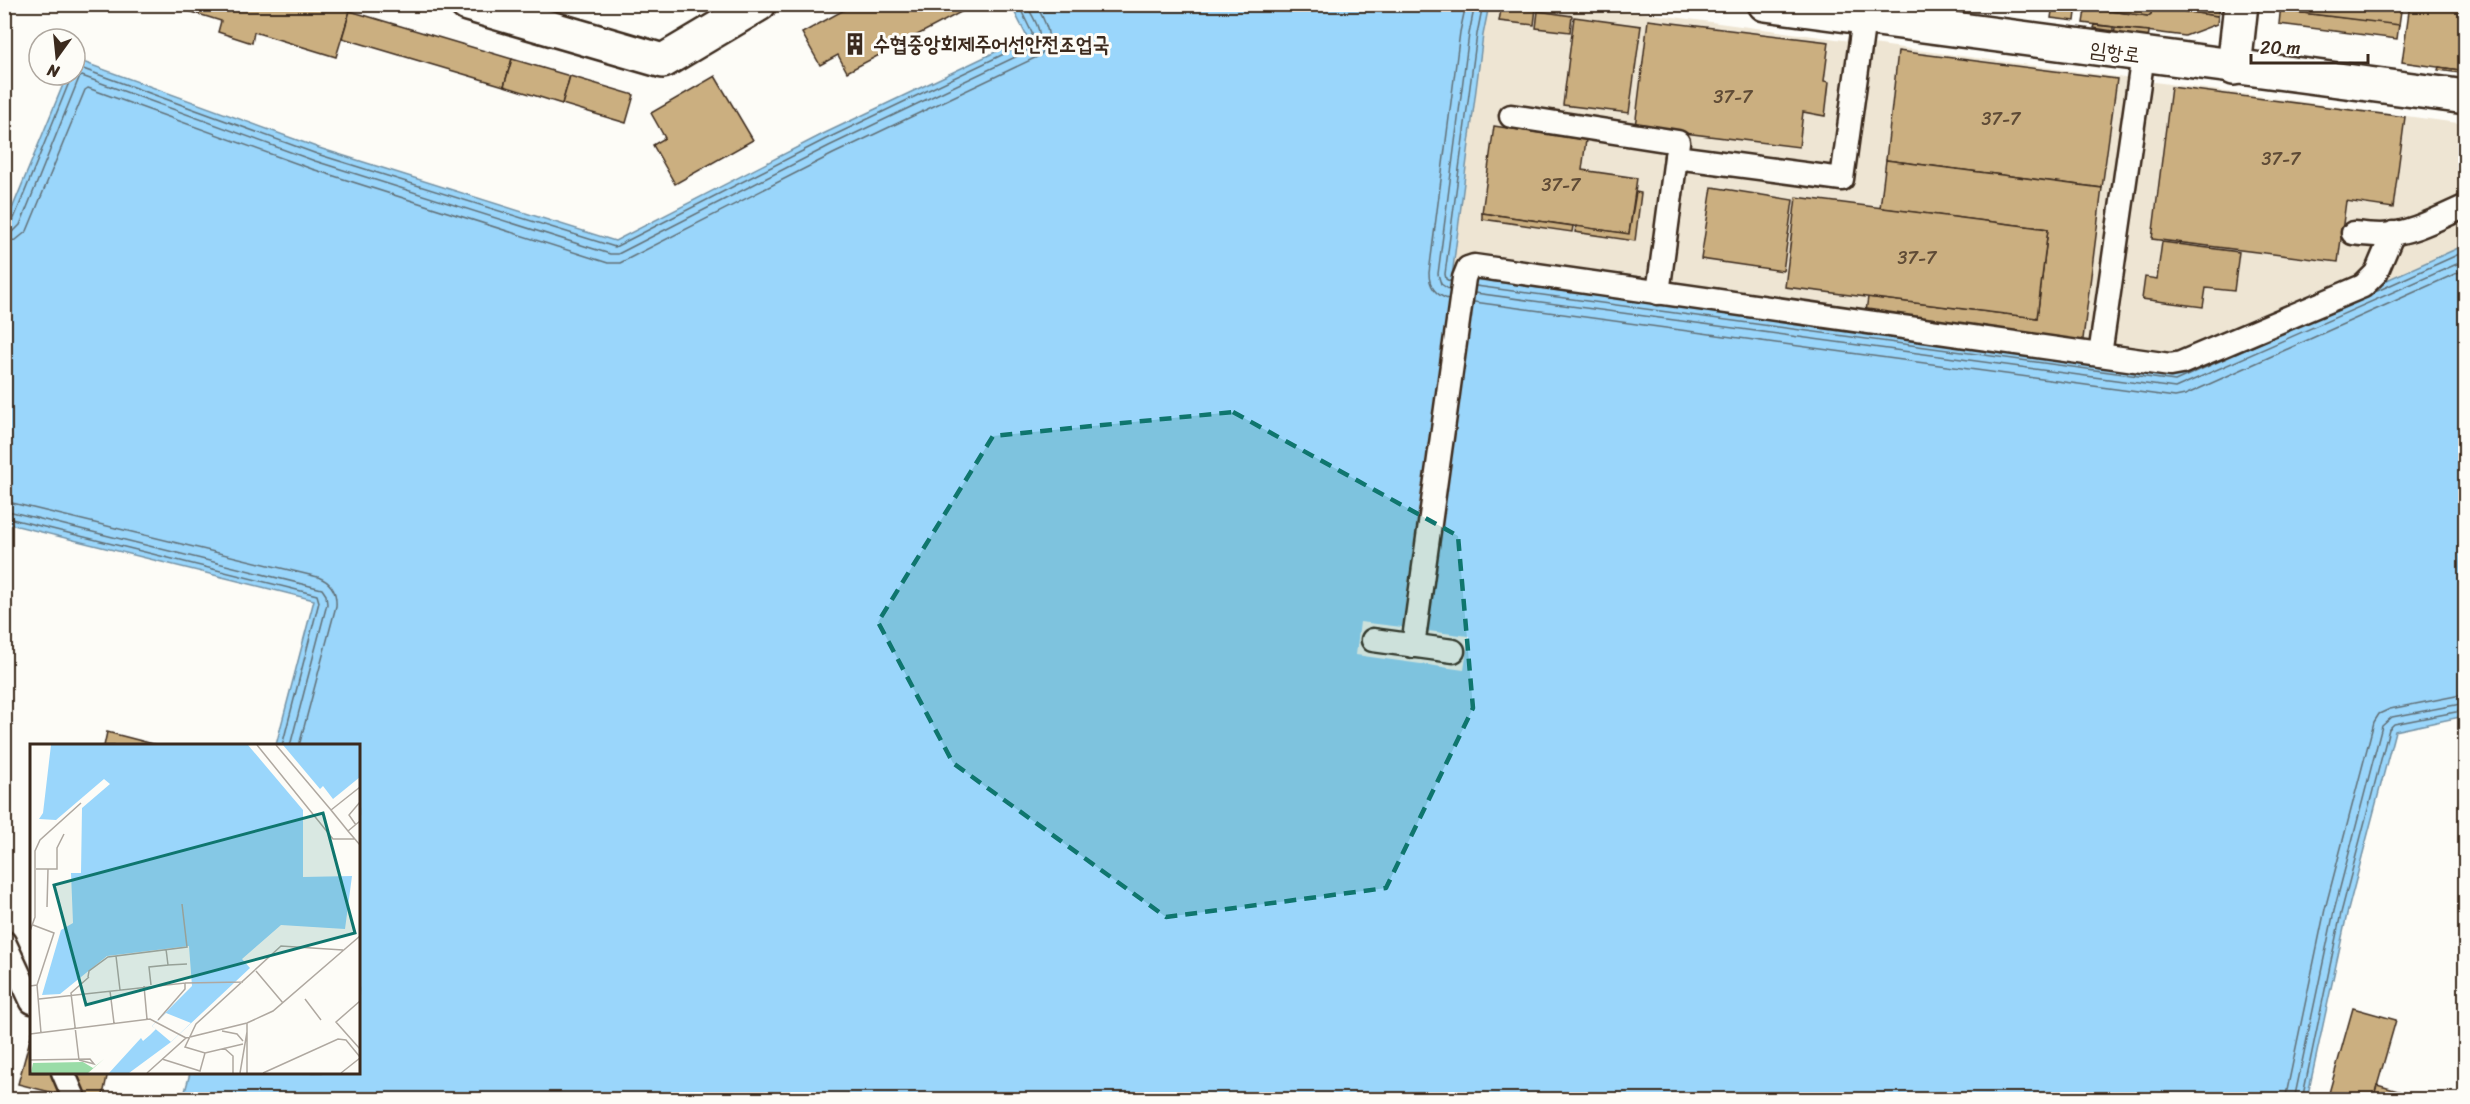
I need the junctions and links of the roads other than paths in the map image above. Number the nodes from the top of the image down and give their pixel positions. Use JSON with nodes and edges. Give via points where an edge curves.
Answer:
{"nodes":[{"id":1,"x":467,"y":4,"type":"edge"},
{"id":2,"x":759,"y":4,"type":"edge"},
{"id":3,"x":1765,"y":4,"type":"edge"},
{"id":4,"x":2241,"y":4,"type":"edge"},
{"id":5,"x":1929,"y":16,"type":"edge"},
{"id":6,"x":1864,"y":18,"type":"junction"},
{"id":7,"x":2143,"y":55,"type":"junction"},
{"id":8,"x":2234,"y":68,"type":"junction"},
{"id":9,"x":2466,"y":98,"type":"edge"},
{"id":10,"x":1511,"y":116,"type":"dead end"},
{"id":11,"x":1676,"y":157,"type":"junction"},
{"id":12,"x":2466,"y":206,"type":"edge"},
{"id":13,"x":2353,"y":233,"type":"dead end"},
{"id":14,"x":2393,"y":233,"type":"junction"},
{"id":15,"x":1658,"y":294,"type":"junction"},
{"id":16,"x":2100,"y":356,"type":"junction"},
{"id":17,"x":1373,"y":640,"type":"dead end"},
{"id":18,"x":1413,"y":646,"type":"junction"},
{"id":19,"x":1453,"y":651,"type":"dead end"},
{"id":20,"x":4,"y":942,"type":"edge"},
{"id":21,"x":30,"y":998,"type":"edge"},
{"id":22,"x":64,"y":1074,"type":"edge"},
{"id":23,"x":75,"y":1100,"type":"edge"}],
"edges":[{"from":1,"to":2,"type":"street","via":[[663,61]]},
{"from":3,"to":6,"type":"street","name":"임항로"},
{"from":4,"to":8,"type":"street"},
{"from":5,"to":6,"type":"street","name":"임항로"},
{"from":5,"to":7,"type":"street","name":"임항로"},
{"from":6,"to":11,"type":"lane","via":[[1842,179]]},
{"from":7,"to":8,"type":"street","name":"임항로"},
{"from":7,"to":16,"type":"lane"},
{"from":8,"to":9,"type":"street","name":"임항로"},
{"from":10,"to":11,"type":"lane","via":[[1678,142]]},
{"from":11,"to":15,"type":"lane"},
{"from":12,"to":14,"type":"lane","via":[[2426,224]]},
{"from":13,"to":14,"type":"lane"},
{"from":14,"to":16,"type":"lane","via":[[2376,273],[2363,286],[2181,363]]},
{"from":15,"to":16,"type":"lane"},
{"from":15,"to":18,"type":"lane","via":[[1474,266],[1465,271]]},
{"from":17,"to":18,"type":"lane"},
{"from":18,"to":19,"type":"lane"},
{"from":20,"to":21,"type":"lane"},
{"from":22,"to":23,"type":"lane"}]}
